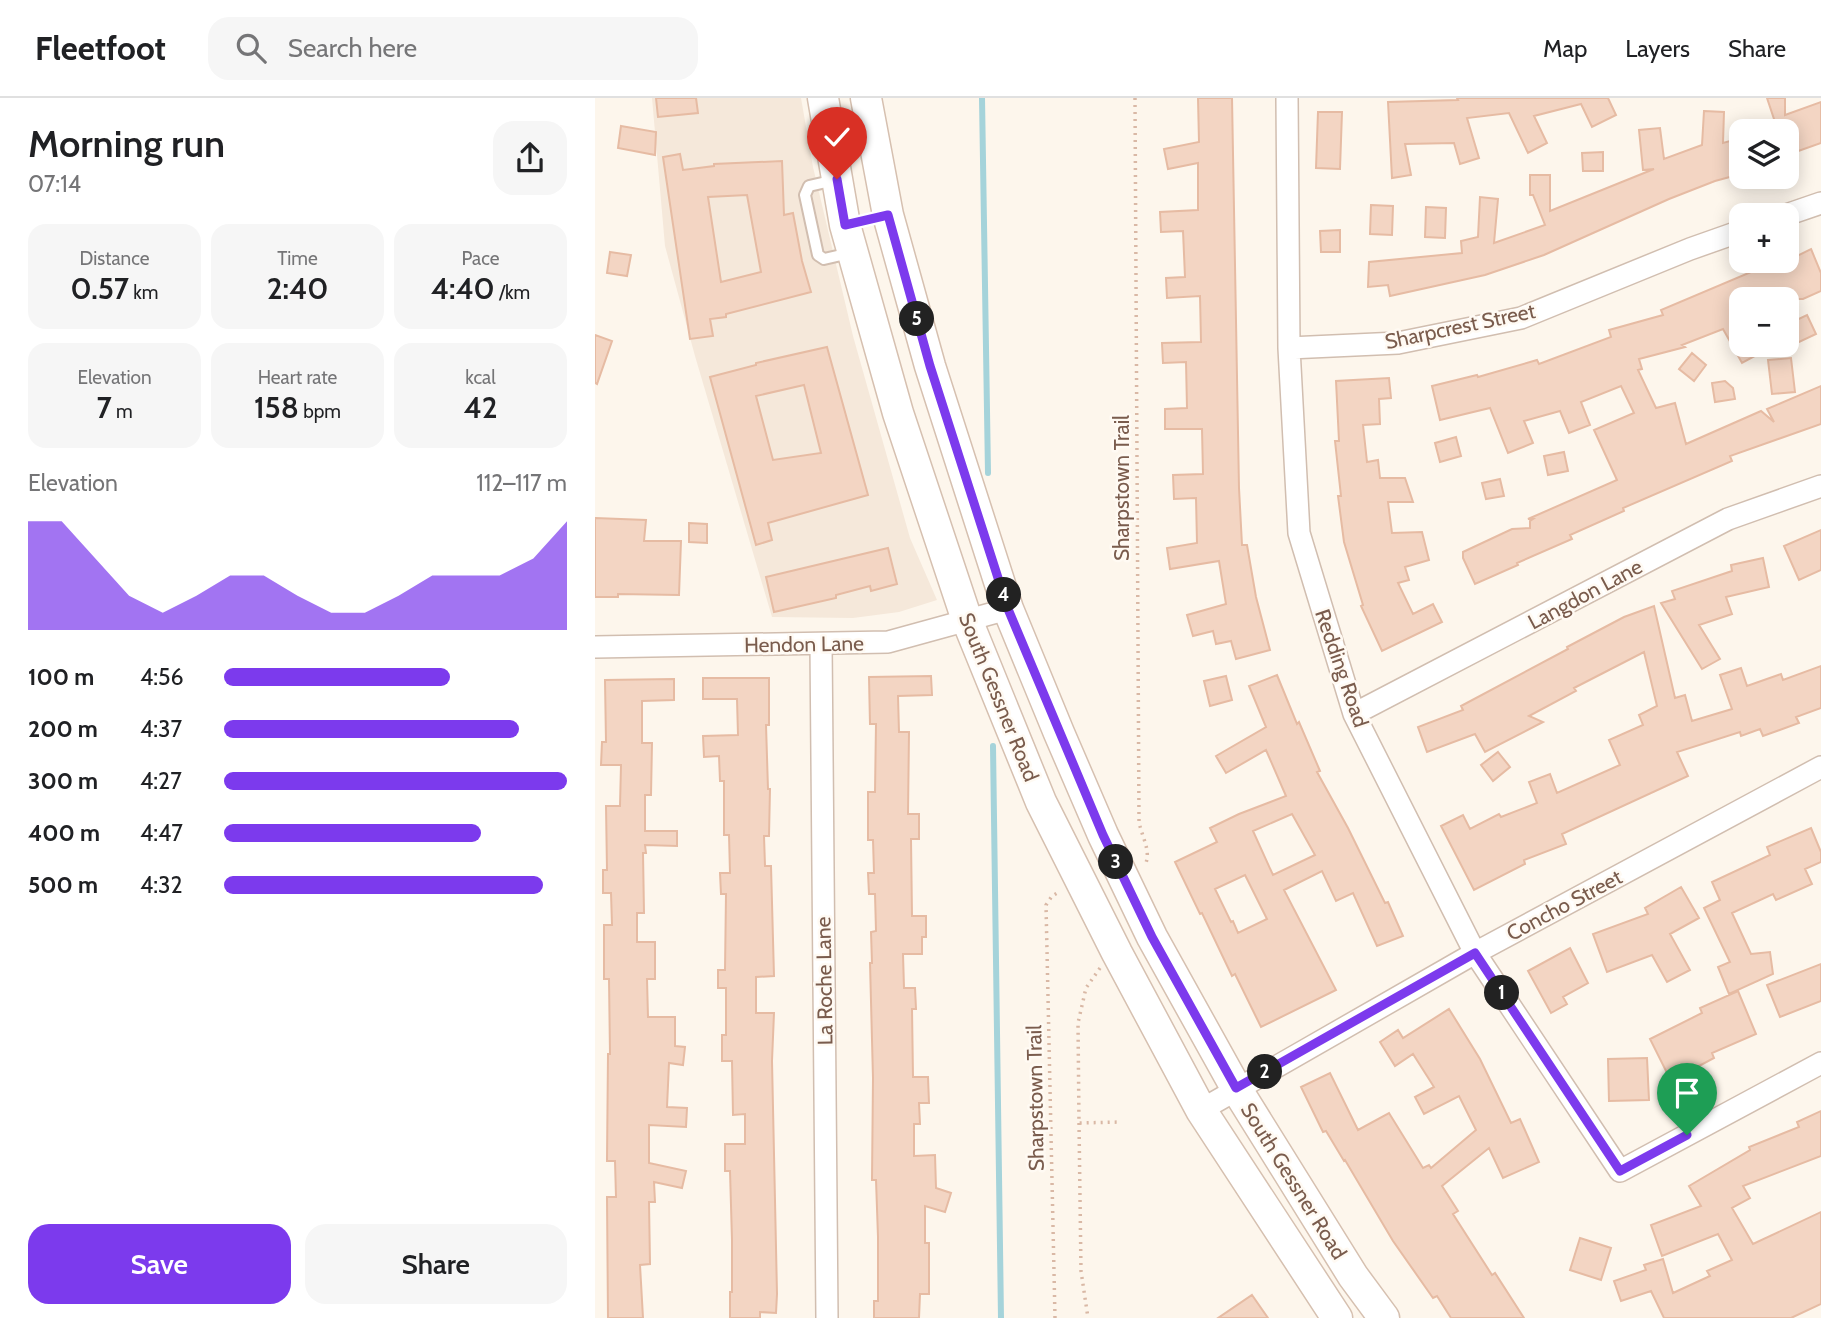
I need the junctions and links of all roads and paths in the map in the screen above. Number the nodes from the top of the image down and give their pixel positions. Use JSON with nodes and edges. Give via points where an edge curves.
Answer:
{"nodes":[{"id":1,"x":823,"y":98,"type":"edge"},
{"id":2,"x":866,"y":98,"type":"edge"},
{"id":3,"x":1135,"y":98,"type":"edge"},
{"id":4,"x":1287,"y":98,"type":"edge"},
{"id":5,"x":837,"y":179,"type":"junction"},
{"id":6,"x":1821,"y":203,"type":"edge"},
{"id":7,"x":1799,"y":211,"type":"edge"},
{"id":8,"x":888,"y":215,"type":"junction"},
{"id":9,"x":1729,"y":235,"type":"edge"},
{"id":10,"x":849,"y":239,"type":"junction"},
{"id":11,"x":1289,"y":348,"type":"junction"},
{"id":12,"x":1821,"y":486,"type":"edge"},
{"id":13,"x":1008,"y":609,"type":"junction"},
{"id":14,"x":967,"y":620,"type":"junction"},
{"id":15,"x":821,"y":645,"type":"junction"},
{"id":16,"x":595,"y":648,"type":"edge"},
{"id":17,"x":1354,"y":714,"type":"junction"},
{"id":18,"x":1821,"y":767,"type":"edge"},
{"id":19,"x":1142,"y":869,"type":"dead end"},
{"id":20,"x":1068,"y":888,"type":"dead end"},
{"id":21,"x":1117,"y":953,"type":"junction"},
{"id":22,"x":1475,"y":953,"type":"junction"},
{"id":23,"x":1821,"y":1063,"type":"edge"},
{"id":24,"x":1236,"y":1088,"type":"junction"},
{"id":25,"x":1201,"y":1110,"type":"junction"},
{"id":26,"x":1121,"y":1122,"type":"dead end"},
{"id":27,"x":1079,"y":1123,"type":"junction"},
{"id":28,"x":827,"y":1318,"type":"edge"},
{"id":29,"x":1055,"y":1318,"type":"edge"},
{"id":30,"x":1088,"y":1318,"type":"edge"},
{"id":31,"x":1337,"y":1318,"type":"edge"},
{"id":32,"x":1384,"y":1318,"type":"edge"}],
"edges":[{"from":1,"to":5,"type":"main road","name":"South Gessner Road"},
{"from":2,"to":8,"type":"main road","name":"South Gessner Road"},
{"from":3,"to":19,"type":"path","name":"Sharpstown Trail","via":[[1139,821],[1148,860]]},
{"from":4,"to":11,"type":"street","name":"Redding Road"},
{"from":5,"to":10,"type":"main road","name":"South Gessner Road"},
{"from":5,"to":10,"type":"lane","via":[[810,187],[805,195],[818,255],[824,259]]},
{"from":6,"to":7,"type":"street"},
{"from":8,"to":10,"type":"main road"},
{"from":8,"to":13,"type":"main road","name":"South Gessner Road","via":[[930,366]]},
{"from":9,"to":11,"type":"street","name":"Sharpcrest Street","via":[[1521,318],[1398,343]]},
{"from":10,"to":14,"type":"main road","name":"South Gessner Road","via":[[898,413]]},
{"from":11,"to":17,"type":"street","name":"Redding Road","via":[[1299,533]]},
{"from":12,"to":17,"type":"street","name":"Langdon Lane","via":[[1728,519]]},
{"from":13,"to":14,"type":"street","name":"Hendon Lane"},
{"from":13,"to":24,"type":"main road","name":"South Gessner Road","via":[[1103,835],[1152,937]]},
{"from":14,"to":15,"type":"street","name":"Hendon Lane","via":[[888,642]]},
{"from":14,"to":21,"type":"main road","name":"South Gessner Road","via":[[1041,802]]},
{"from":15,"to":16,"type":"street","name":"Hendon Lane"},
{"from":15,"to":28,"type":"street","name":"La Roche Lane"},
{"from":17,"to":22,"type":"street","name":"Redding Road"},
{"from":18,"to":22,"type":"street","name":"Concho Street"},
{"from":20,"to":29,"type":"path","name":"Sharpstown Trail","via":[[1046,905]]},
{"from":21,"to":25,"type":"main road","name":"South Gessner Road"},
{"from":21,"to":27,"type":"path","via":[[1086,988],[1078,1023]]},
{"from":22,"to":23,"type":"street","name":"Redding Road","via":[[1620,1171]]},
{"from":22,"to":24,"type":"street","name":"Concho Street"},
{"from":24,"to":25,"type":"street","name":"Concho Street"},
{"from":24,"to":32,"type":"main road","name":"South Gessner Road"},
{"from":25,"to":31,"type":"main road","name":"South Gessner Road"},
{"from":26,"to":27,"type":"path"},
{"from":27,"to":30,"type":"path","via":[[1081,1270]]}]}
